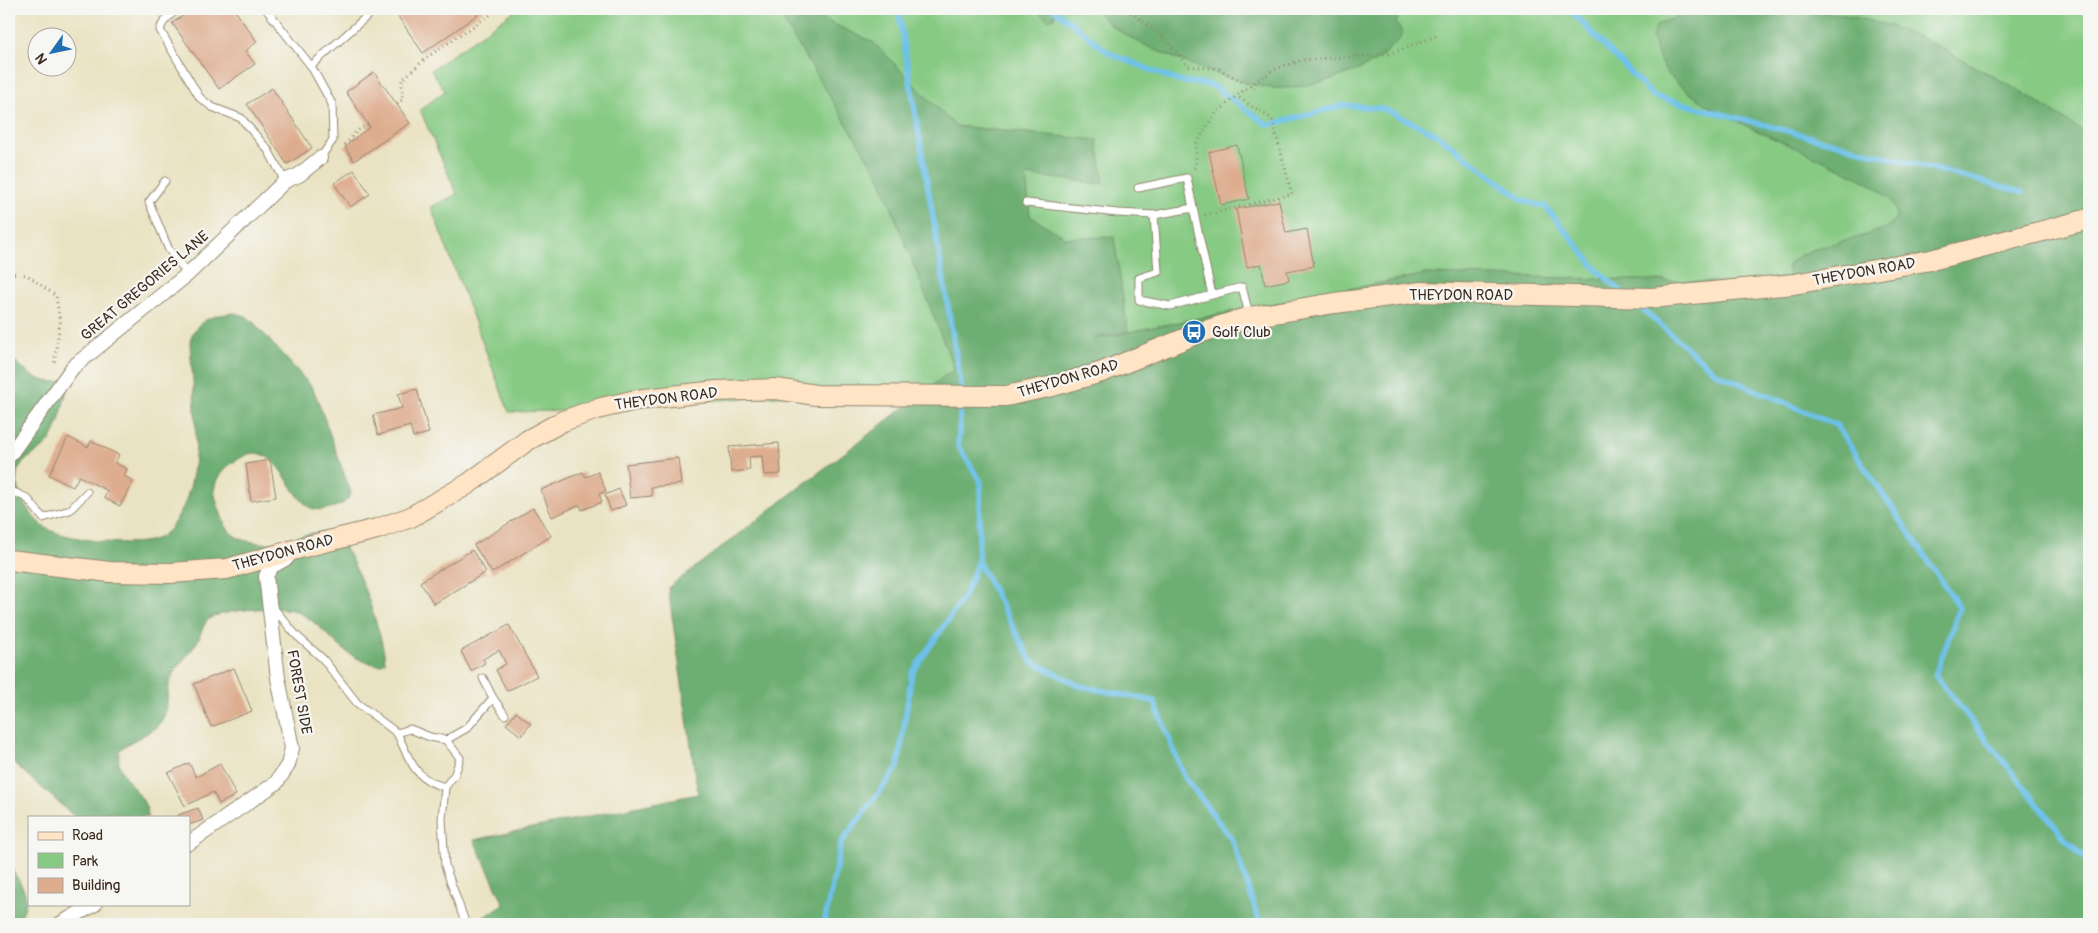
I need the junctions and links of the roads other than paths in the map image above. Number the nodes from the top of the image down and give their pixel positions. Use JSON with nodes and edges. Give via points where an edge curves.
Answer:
{"nodes":[{"id":1,"x":179,"y":9,"type":"edge"},
{"id":2,"x":266,"y":9,"type":"edge"},
{"id":3,"x":375,"y":9,"type":"edge"},
{"id":4,"x":311,"y":66,"type":"junction"},
{"id":5,"x":320,"y":158,"type":"joint"},
{"id":6,"x":165,"y":181,"type":"dead end"},
{"id":7,"x":285,"y":181,"type":"junction"},
{"id":8,"x":1138,"y":188,"type":"dead end"},
{"id":9,"x":1026,"y":203,"type":"dead end"},
{"id":10,"x":1193,"y":208,"type":"junction"},
{"id":11,"x":1154,"y":215,"type":"junction"},
{"id":12,"x":2089,"y":219,"type":"edge"},
{"id":13,"x":188,"y":274,"type":"junction"},
{"id":14,"x":1212,"y":295,"type":"junction"},
{"id":15,"x":1249,"y":317,"type":"junction"},
{"id":16,"x":9,"y":456,"type":"edge"},
{"id":17,"x":9,"y":490,"type":"edge"},
{"id":18,"x":87,"y":492,"type":"dead end"},
{"id":19,"x":304,"y":546,"type":"junction"},
{"id":20,"x":9,"y":560,"type":"edge"},
{"id":21,"x":269,"y":602,"type":"junction"},
{"id":22,"x":483,"y":678,"type":"dead end"},
{"id":23,"x":493,"y":698,"type":"junction"},
{"id":24,"x":505,"y":715,"type":"dead end"},
{"id":25,"x":397,"y":732,"type":"junction"},
{"id":26,"x":446,"y":740,"type":"junction"},
{"id":27,"x":445,"y":787,"type":"junction"},
{"id":28,"x":190,"y":842,"type":"edge"},
{"id":29,"x":92,"y":906,"type":"edge"},
{"id":30,"x":464,"y":919,"type":"dead end"},
{"id":31,"x":60,"y":924,"type":"edge"}],
"edges":[{"from":1,"to":7,"type":"lane","via":[[160,30],[188,80],[200,98],[212,107],[241,118],[268,150]]},
{"from":2,"to":4,"type":"lane"},
{"from":3,"to":4,"type":"lane"},
{"from":4,"to":5,"type":"lane","via":[[332,104],[333,140]]},
{"from":5,"to":7,"type":"street","name":"GREAT GREGORIES LANE","via":[[299,175]]},
{"from":6,"to":13,"type":"lane","via":[[149,202],[169,250]]},
{"from":7,"to":13,"type":"street","name":"GREAT GREGORIES LANE"},
{"from":8,"to":10,"type":"lane","via":[[1187,178]]},
{"from":9,"to":11,"type":"lane"},
{"from":10,"to":11,"type":"lane"},
{"from":10,"to":14,"type":"lane"},
{"from":11,"to":14,"type":"lane","via":[[1158,272],[1139,278],[1140,300],[1170,306]]},
{"from":12,"to":15,"type":"street","name":"THEYDON ROAD","via":[[1931,260],[1794,284],[1652,298],[1421,292]]},
{"from":13,"to":16,"type":"street","name":"GREAT GREGORIES LANE","via":[[72,367]]},
{"from":14,"to":15,"type":"lane","via":[[1242,287]]},
{"from":15,"to":19,"type":"street","name":"THEYDON ROAD","via":[[1102,372],[1006,396],[716,391],[636,400],[596,409],[563,421],[528,440],[468,484],[411,517],[377,529]]},
{"from":17,"to":18,"type":"lane","via":[[27,498],[43,518],[70,510]]},
{"from":19,"to":20,"type":"street","name":"THEYDON ROAD","via":[[227,569],[170,573],[110,572]]},
{"from":19,"to":21,"type":"street","name":"FOREST SIDE","via":[[271,567],[266,576]]},
{"from":21,"to":25,"type":"lane","via":[[296,635],[323,659],[357,703]]},
{"from":21,"to":28,"type":"street","name":"FOREST SIDE","via":[[278,678],[292,748],[288,765],[276,783]]},
{"from":22,"to":23,"type":"lane"},
{"from":23,"to":24,"type":"lane"},
{"from":23,"to":26,"type":"lane","via":[[467,728]]},
{"from":25,"to":26,"type":"lane","via":[[410,729]]},
{"from":25,"to":27,"type":"lane","via":[[418,773],[431,784]]},
{"from":26,"to":27,"type":"lane","via":[[460,758],[455,774]]},
{"from":27,"to":30,"type":"lane","via":[[442,819],[445,866]]},
{"from":29,"to":31,"type":"street"}]}
